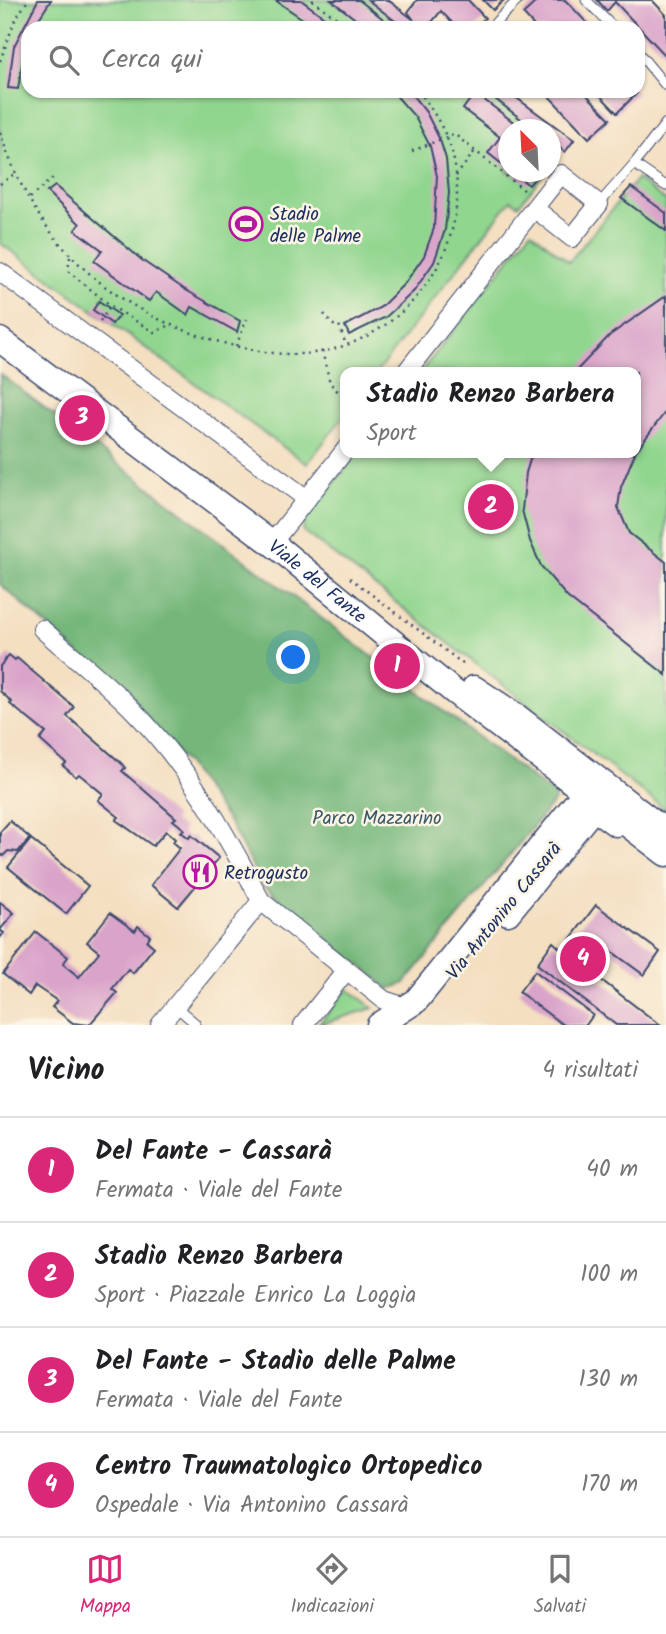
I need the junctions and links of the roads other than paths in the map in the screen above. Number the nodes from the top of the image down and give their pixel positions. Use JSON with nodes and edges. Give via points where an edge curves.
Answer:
{"nodes":[{"id":1,"x":518,"y":0,"type":"edge"},
{"id":2,"x":586,"y":0,"type":"edge"},
{"id":3,"x":497,"y":21,"type":"edge"},
{"id":4,"x":607,"y":21,"type":"edge"},
{"id":5,"x":645,"y":60,"type":"edge"},
{"id":6,"x":666,"y":86,"type":"edge"},
{"id":7,"x":666,"y":123,"type":"edge"},
{"id":8,"x":634,"y":164,"type":"junction"},
{"id":9,"x":666,"y":186,"type":"edge"},
{"id":10,"x":527,"y":202,"type":"junction"},
{"id":11,"x":599,"y":204,"type":"junction"},
{"id":12,"x":0,"y":272,"type":"edge"},
{"id":13,"x":0,"y":340,"type":"edge"},
{"id":14,"x":410,"y":367,"type":"edge"},
{"id":15,"x":340,"y":457,"type":"edge"},
{"id":16,"x":307,"y":499,"type":"junction"},
{"id":17,"x":277,"y":547,"type":"junction"},
{"id":18,"x":42,"y":629,"type":"dead end"},
{"id":19,"x":458,"y":686,"type":"junction"},
{"id":20,"x":586,"y":797,"type":"junction"},
{"id":21,"x":666,"y":832,"type":"edge"},
{"id":22,"x":666,"y":841,"type":"edge"},
{"id":23,"x":666,"y":854,"type":"edge"},
{"id":24,"x":666,"y":863,"type":"edge"},
{"id":25,"x":261,"y":901,"type":"junction"},
{"id":26,"x":455,"y":969,"type":"junction"},
{"id":27,"x":346,"y":971,"type":"junction"},
{"id":28,"x":175,"y":1006,"type":"junction"},
{"id":29,"x":412,"y":1017,"type":"edge"},
{"id":30,"x":195,"y":1023,"type":"dead end"},
{"id":31,"x":160,"y":1025,"type":"edge"},
{"id":32,"x":303,"y":1025,"type":"edge"},
{"id":33,"x":379,"y":1025,"type":"edge"}],
"edges":[{"from":1,"to":3,"type":"lane"},
{"from":2,"to":4,"type":"lane"},
{"from":5,"to":6,"type":"lane"},
{"from":7,"to":8,"type":"lane"},
{"from":8,"to":9,"type":"lane"},
{"from":8,"to":11,"type":"lane"},
{"from":10,"to":11,"type":"street","via":[[561,174]]},
{"from":10,"to":11,"type":"street","via":[[572,238]]},
{"from":10,"to":14,"type":"street"},
{"from":12,"to":16,"type":"street"},
{"from":13,"to":17,"type":"street","name":"Viale del Fante"},
{"from":15,"to":16,"type":"street"},
{"from":16,"to":17,"type":"street"},
{"from":17,"to":19,"type":"street","name":"Viale del Fante"},
{"from":18,"to":25,"type":"street","via":[[130,707],[180,764],[226,832]]},
{"from":19,"to":20,"type":"street"},
{"from":19,"to":21,"type":"street","via":[[515,715]]},
{"from":20,"to":22,"type":"street","via":[[603,793]]},
{"from":20,"to":23,"type":"street"},
{"from":20,"to":26,"type":"street","name":"Via Antonino Cassarà"},
{"from":20,"to":29,"type":"street"},
{"from":24,"to":26,"type":"street","via":[[603,813],[593,812],[499,925]]},
{"from":25,"to":27,"type":"street"},
{"from":25,"to":28,"type":"street"},
{"from":26,"to":29,"type":"street","name":"Via Antonino Cassarà"},
{"from":27,"to":29,"type":"street"},
{"from":27,"to":32,"type":"street"},
{"from":28,"to":30,"type":"lane"},
{"from":28,"to":31,"type":"street"},
{"from":29,"to":33,"type":"street","name":"Via Antonino Cassarà"}]}
